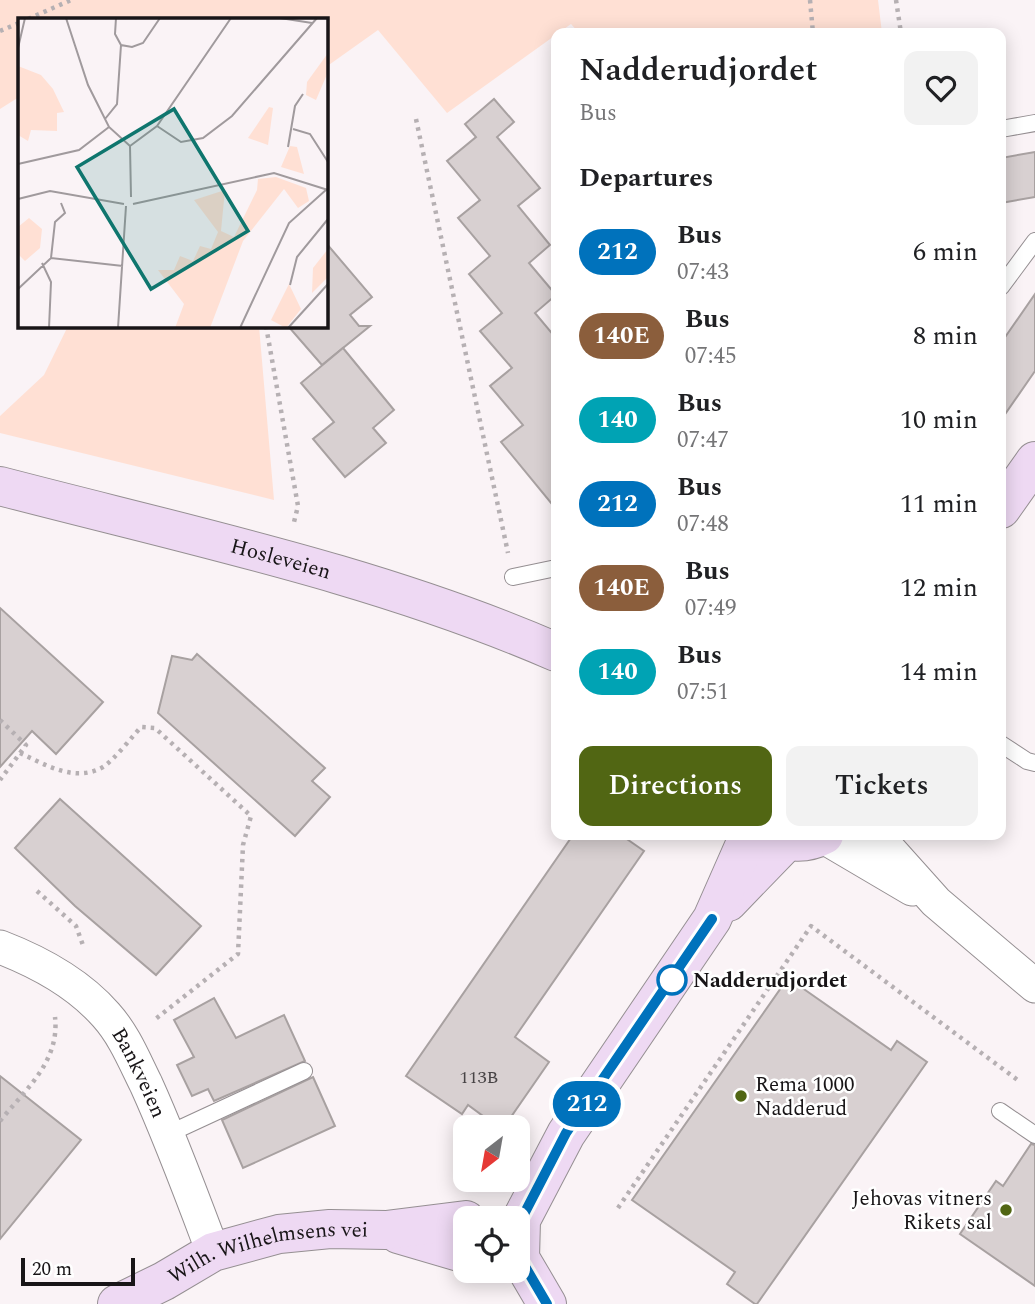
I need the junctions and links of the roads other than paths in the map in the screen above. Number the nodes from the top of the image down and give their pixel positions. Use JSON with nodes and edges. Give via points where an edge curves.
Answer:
{"nodes":[{"id":1,"x":1035,"y":123,"type":"edge"},
{"id":2,"x":1006,"y":128,"type":"edge"},
{"id":3,"x":1035,"y":241,"type":"edge"},
{"id":4,"x":1006,"y":280,"type":"edge"},
{"id":5,"x":1035,"y":461,"type":"edge"},
{"id":6,"x":0,"y":486,"type":"edge"},
{"id":7,"x":1006,"y":498,"type":"edge"},
{"id":8,"x":551,"y":569,"type":"edge"},
{"id":9,"x":513,"y":577,"type":"road end"},
{"id":10,"x":551,"y":650,"type":"edge"},
{"id":11,"x":1006,"y":747,"type":"edge"},
{"id":12,"x":1035,"y":763,"type":"edge"},
{"id":13,"x":747,"y":840,"type":"edge"},
{"id":14,"x":797,"y":840,"type":"edge"},
{"id":15,"x":806,"y":840,"type":"edge"},
{"id":16,"x":880,"y":840,"type":"edge"},
{"id":17,"x":936,"y":902,"type":"junction"},
{"id":18,"x":712,"y":919,"type":"junction"},
{"id":19,"x":0,"y":947,"type":"edge"},
{"id":20,"x":1035,"y":986,"type":"edge"},
{"id":21,"x":304,"y":1071,"type":"dead end"},
{"id":22,"x":1000,"y":1111,"type":"dead end"},
{"id":23,"x":169,"y":1134,"type":"junction"},
{"id":24,"x":1035,"y":1135,"type":"edge"},
{"id":25,"x":527,"y":1206,"type":"edge"},
{"id":26,"x":453,"y":1222,"type":"edge"},
{"id":27,"x":386,"y":1230,"type":"junction"},
{"id":28,"x":453,"y":1250,"type":"edge"},
{"id":29,"x":213,"y":1252,"type":"junction"},
{"id":30,"x":530,"y":1276,"type":"edge"},
{"id":31,"x":117,"y":1304,"type":"edge"},
{"id":32,"x":547,"y":1304,"type":"edge"}],
"edges":[{"from":1,"to":2,"type":"lane"},
{"from":3,"to":4,"type":"lane"},
{"from":5,"to":7,"type":"street"},
{"from":6,"to":10,"type":"street","name":"Hosleveien","via":[[285,560],[448,610]]},
{"from":8,"to":9,"type":"lane"},
{"from":11,"to":12,"type":"lane"},
{"from":13,"to":18,"type":"street"},
{"from":14,"to":18,"type":"street"},
{"from":15,"to":17,"type":"street"},
{"from":16,"to":17,"type":"street"},
{"from":17,"to":20,"type":"street"},
{"from":18,"to":25,"type":"street","via":[[566,1133]]},
{"from":19,"to":23,"type":"street","name":"Bankveien","via":[[35,960],[107,1016],[126,1043]]},
{"from":21,"to":23,"type":"lane"},
{"from":22,"to":24,"type":"lane"},
{"from":23,"to":29,"type":"street","name":"Bankveien"},
{"from":26,"to":27,"type":"street","name":"Wilh. Wilhelmsens vei"},
{"from":27,"to":28,"type":"street","name":"Wilh. Wilhelmsens vei"},
{"from":27,"to":29,"type":"street","name":"Wilh. Wilhelmsens vei","via":[[279,1234]]},
{"from":29,"to":31,"type":"street","name":"Wilh. Wilhelmsens vei"},
{"from":30,"to":32,"type":"street"}]}
